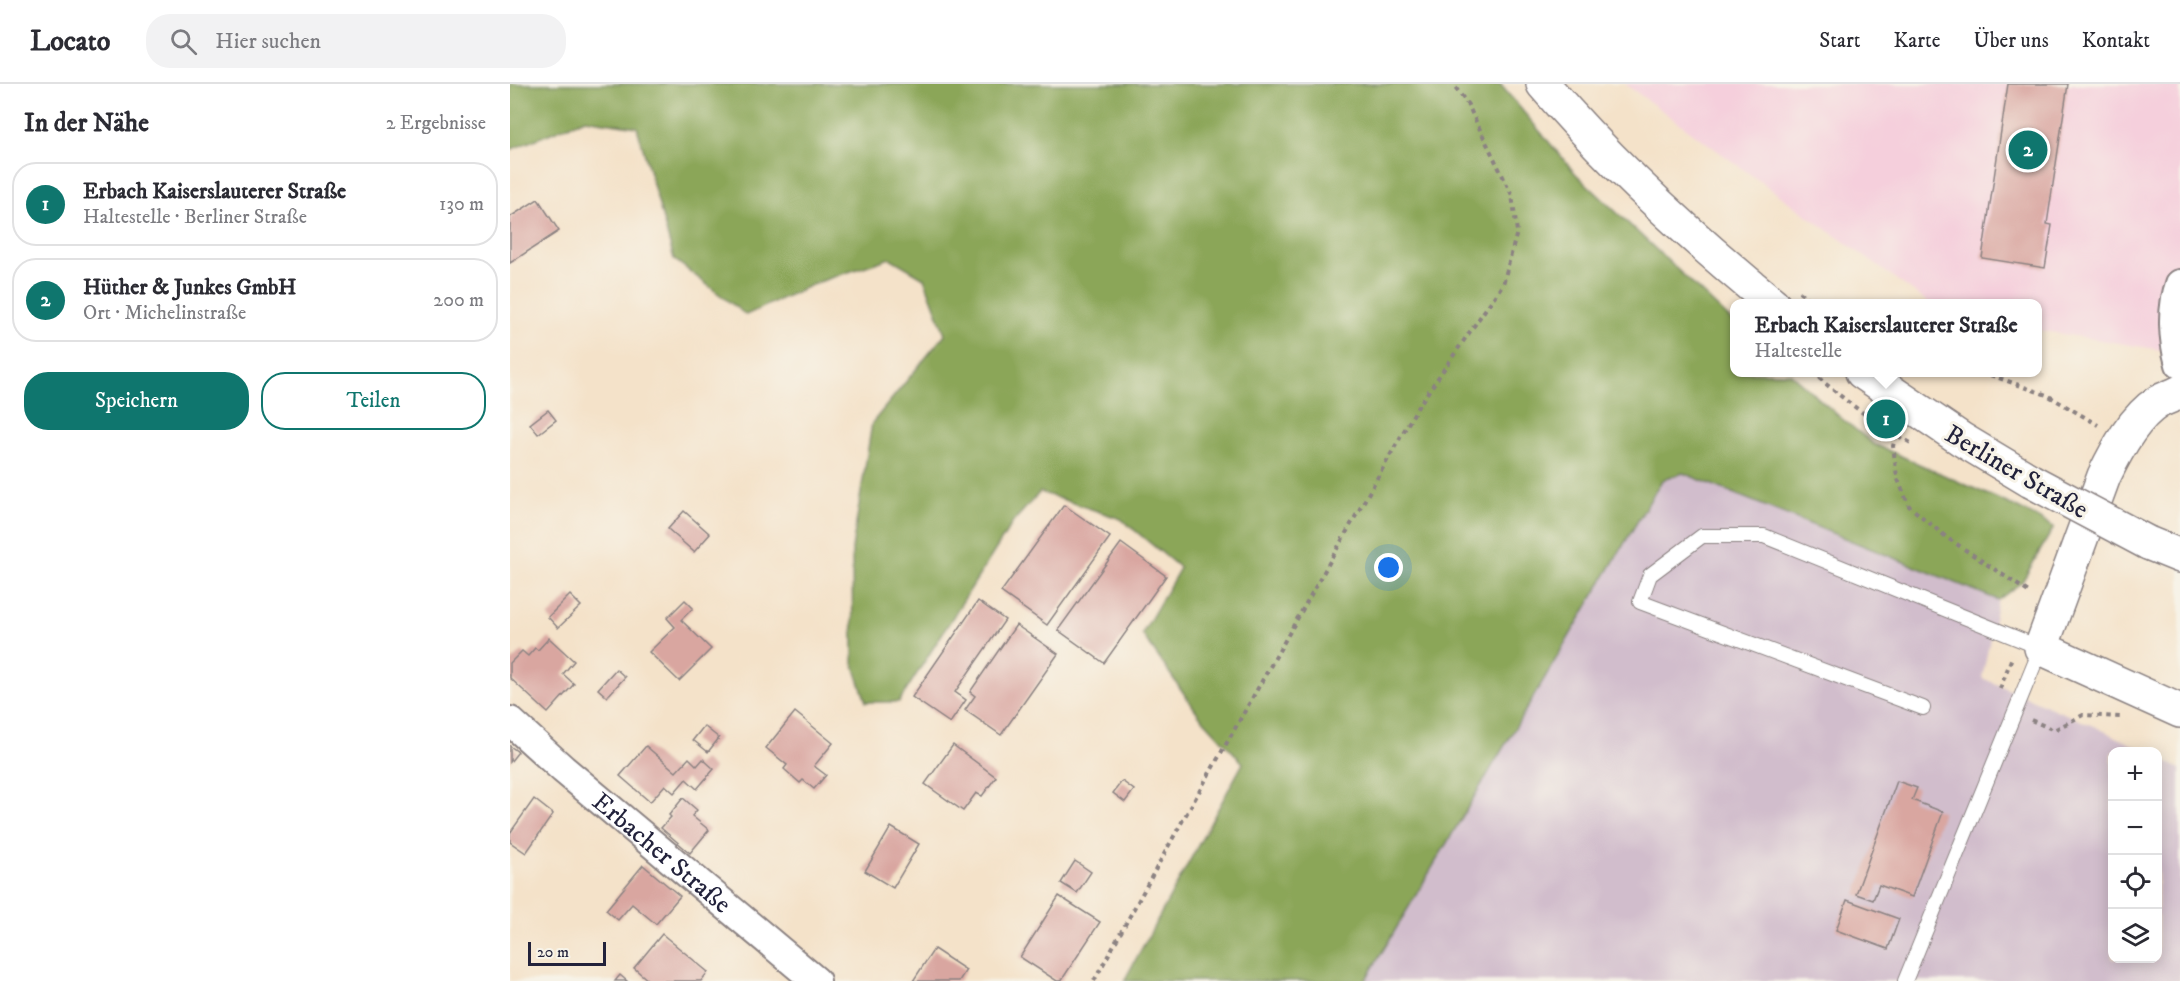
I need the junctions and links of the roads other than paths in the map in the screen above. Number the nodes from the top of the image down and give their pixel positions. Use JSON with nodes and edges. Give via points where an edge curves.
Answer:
{"nodes":[{"id":1,"x":1543,"y":84,"type":"edge"},
{"id":2,"x":2180,"y":284,"type":"edge"},
{"id":3,"x":1768,"y":299,"type":"edge"},
{"id":4,"x":2180,"y":364,"type":"edge"},
{"id":5,"x":1869,"y":377,"type":"edge"},
{"id":6,"x":2180,"y":392,"type":"edge"},
{"id":7,"x":2180,"y":556,"type":"edge"},
{"id":8,"x":2041,"y":648,"type":"junction"},
{"id":9,"x":1923,"y":708,"type":"dead end"},
{"id":10,"x":2180,"y":711,"type":"edge"},
{"id":11,"x":510,"y":721,"type":"edge"},
{"id":12,"x":816,"y":981,"type":"edge"},
{"id":13,"x":1905,"y":981,"type":"edge"}],
"edges":[{"from":1,"to":3,"type":"street","via":[[1632,179]]},
{"from":2,"to":4,"type":"street","via":[[2174,323]]},
{"from":5,"to":7,"type":"street","name":"Berliner Straße","bridge":true,"via":[[2031,481]]},
{"from":6,"to":8,"type":"street","via":[[2157,403],[2115,452]]},
{"from":8,"to":9,"type":"lane","via":[[1764,536],[1702,536],[1650,575],[1640,602]]},
{"from":8,"to":10,"type":"street"},
{"from":8,"to":13,"type":"lane"},
{"from":11,"to":12,"type":"street","name":"Erbacher Straße"}]}
